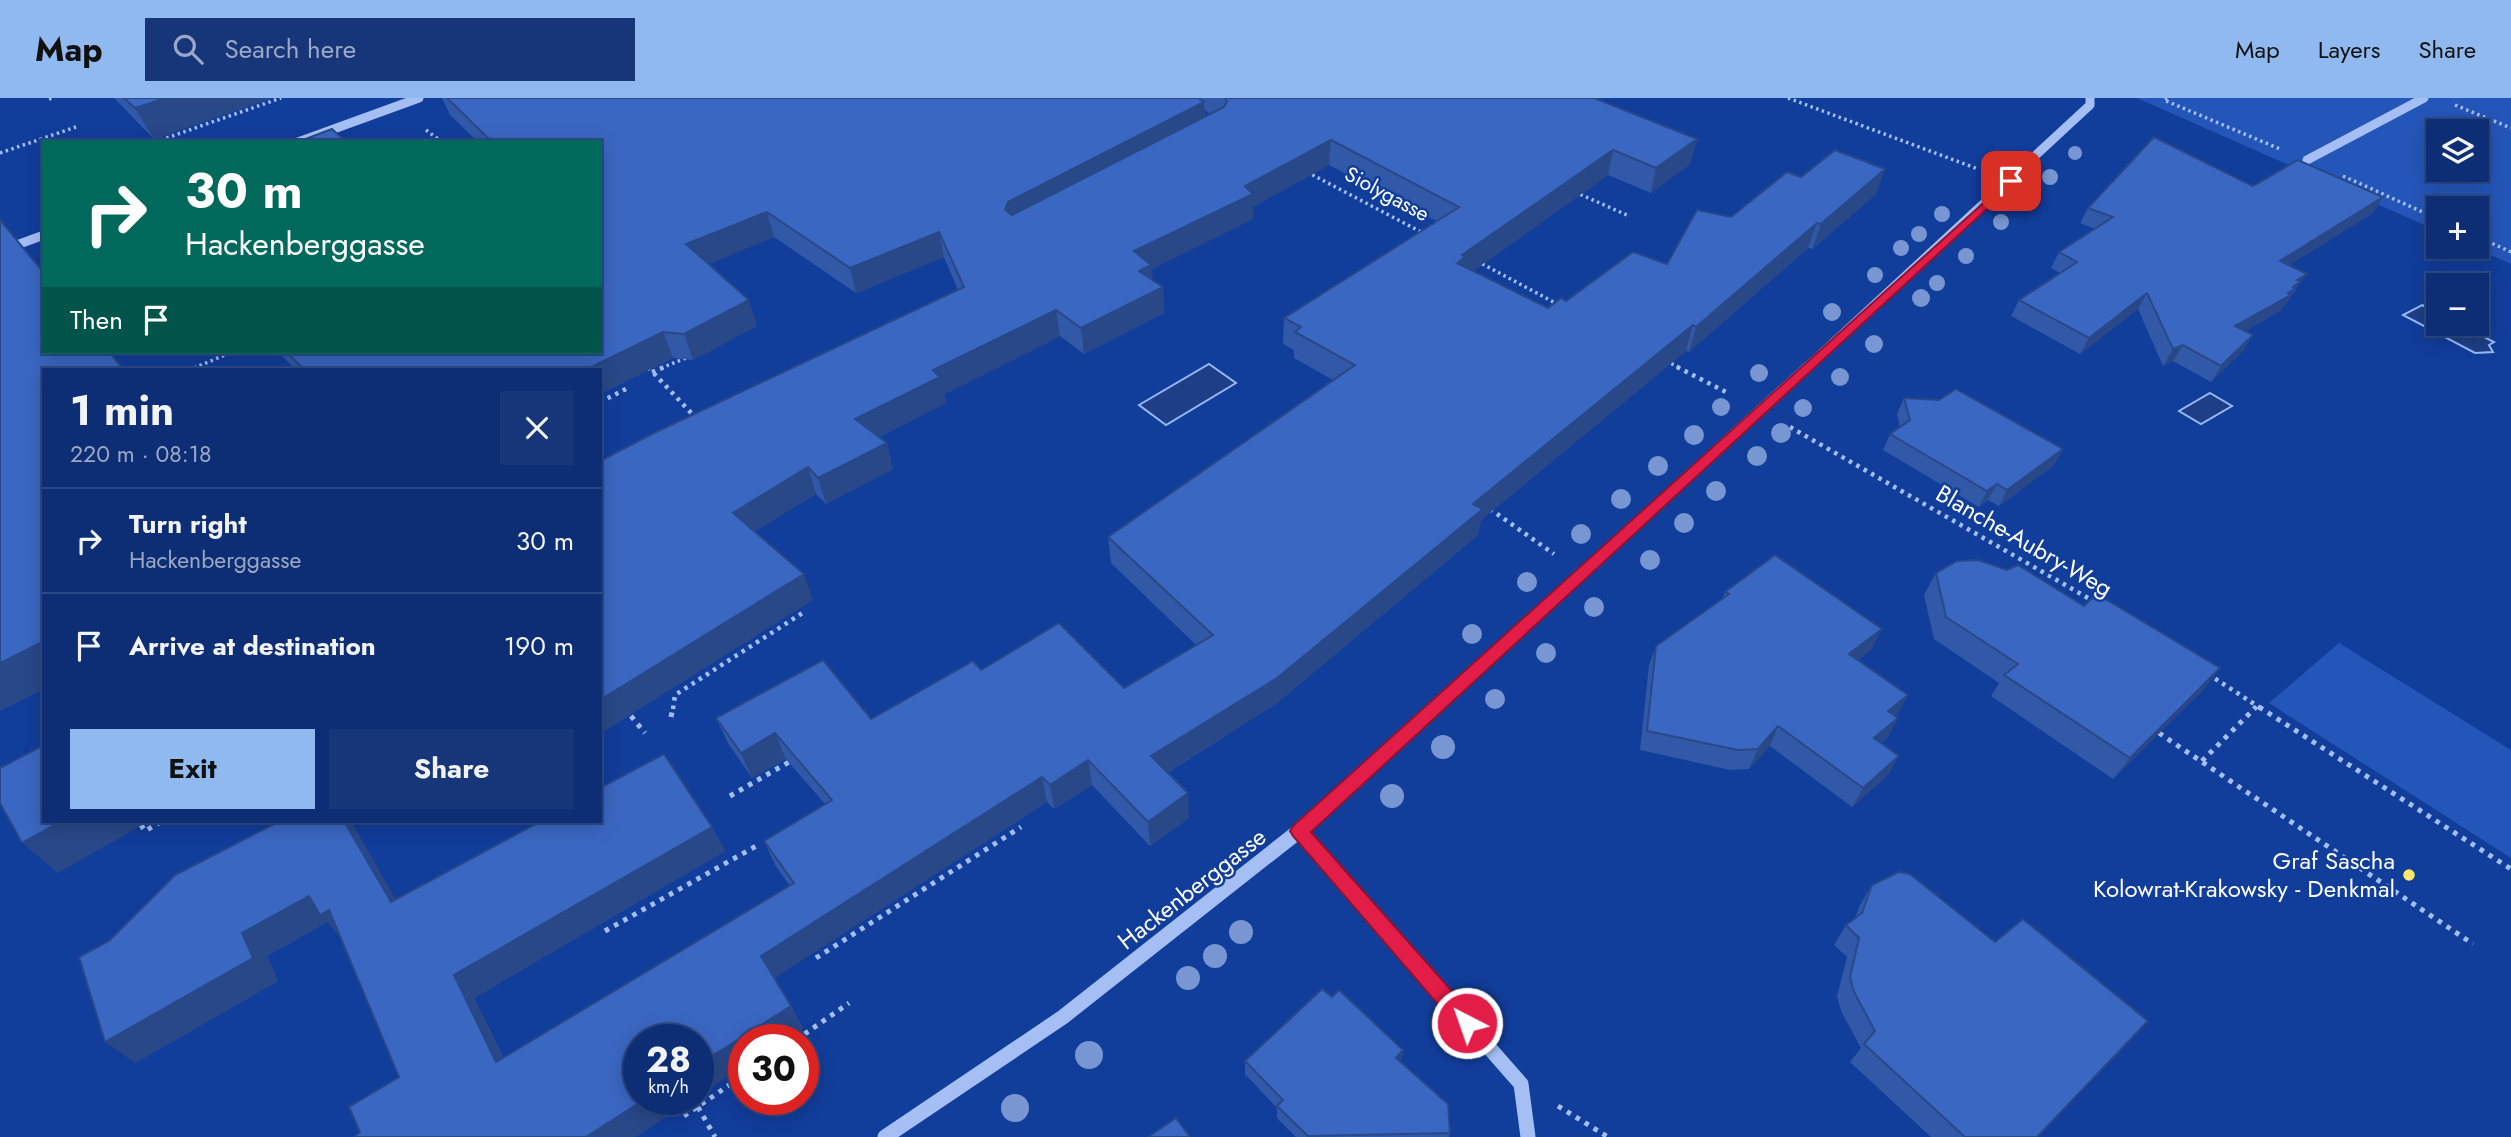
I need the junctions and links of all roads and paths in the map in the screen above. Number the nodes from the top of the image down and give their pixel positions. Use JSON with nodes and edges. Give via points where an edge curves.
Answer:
{"nodes":[{"id":1,"x":281,"y":98,"type":"edge"},
{"id":2,"x":419,"y":98,"type":"edge"},
{"id":3,"x":1788,"y":98,"type":"edge"},
{"id":4,"x":2424,"y":98,"type":"edge"},
{"id":5,"x":2090,"y":101,"type":"edge"},
{"id":6,"x":2450,"y":103,"type":"dead end"},
{"id":7,"x":76,"y":127,"type":"dead end"},
{"id":8,"x":2511,"y":128,"type":"edge"},
{"id":9,"x":160,"y":140,"type":"edge"},
{"id":10,"x":304,"y":140,"type":"edge"},
{"id":11,"x":0,"y":153,"type":"edge"},
{"id":12,"x":2307,"y":160,"type":"dead end"},
{"id":13,"x":1306,"y":171,"type":"edge"},
{"id":14,"x":2011,"y":181,"type":"junction"},
{"id":15,"x":1567,"y":188,"type":"edge"},
{"id":16,"x":1629,"y":216,"type":"dead end"},
{"id":17,"x":42,"y":236,"type":"edge"},
{"id":18,"x":1429,"y":236,"type":"edge"},
{"id":19,"x":2489,"y":242,"type":"edge"},
{"id":20,"x":0,"y":251,"type":"edge"},
{"id":21,"x":2511,"y":252,"type":"edge"},
{"id":22,"x":1466,"y":255,"type":"edge"},
{"id":23,"x":1564,"y":307,"type":"edge"},
{"id":24,"x":227,"y":354,"type":"edge"},
{"id":25,"x":686,"y":358,"type":"edge"},
{"id":26,"x":1663,"y":359,"type":"edge"},
{"id":27,"x":644,"y":363,"type":"edge"},
{"id":28,"x":195,"y":368,"type":"edge"},
{"id":29,"x":653,"y":372,"type":"junction"},
{"id":30,"x":628,"y":388,"type":"edge"},
{"id":31,"x":602,"y":401,"type":"edge"},
{"id":32,"x":1761,"y":411,"type":"junction"},
{"id":33,"x":699,"y":421,"type":"edge"},
{"id":34,"x":1479,"y":502,"type":"edge"},
{"id":35,"x":1582,"y":573,"type":"junction"},
{"id":36,"x":2107,"y":610,"type":"edge"},
{"id":37,"x":804,"y":612,"type":"edge"},
{"id":38,"x":2200,"y":669,"type":"edge"},
{"id":39,"x":2257,"y":706,"type":"junction"},
{"id":40,"x":631,"y":716,"type":"edge"},
{"id":41,"x":671,"y":718,"type":"dead end"},
{"id":42,"x":645,"y":733,"type":"dead end"},
{"id":43,"x":2159,"y":733,"type":"edge"},
{"id":44,"x":2202,"y":761,"type":"junction"},
{"id":45,"x":789,"y":762,"type":"edge"},
{"id":46,"x":730,"y":796,"type":"dead end"},
{"id":47,"x":159,"y":823,"type":"edge"},
{"id":48,"x":141,"y":825,"type":"dead end"},
{"id":49,"x":1021,"y":827,"type":"edge"},
{"id":50,"x":1299,"y":831,"type":"junction"},
{"id":51,"x":758,"y":845,"type":"dead end"},
{"id":52,"x":2511,"y":869,"type":"edge"},
{"id":53,"x":933,"y":875,"type":"edge"},
{"id":54,"x":937,"y":881,"type":"junction"},
{"id":55,"x":612,"y":917,"type":"edge"},
{"id":56,"x":616,"y":924,"type":"junction"},
{"id":57,"x":605,"y":931,"type":"dead end"},
{"id":58,"x":2473,"y":944,"type":"dead end"},
{"id":59,"x":816,"y":958,"type":"edge"},
{"id":60,"x":849,"y":1003,"type":"dead end"},
{"id":61,"x":819,"y":1024,"type":"edge"},
{"id":62,"x":1521,"y":1084,"type":"junction"},
{"id":63,"x":699,"y":1115,"type":"edge"},
{"id":64,"x":715,"y":1137,"type":"edge"},
{"id":65,"x":884,"y":1137,"type":"edge"},
{"id":66,"x":1528,"y":1137,"type":"edge"},
{"id":67,"x":1608,"y":1137,"type":"edge"}],
"edges":[{"from":1,"to":9,"type":"path"},
{"from":2,"to":10,"type":"street"},
{"from":3,"to":14,"type":"path"},
{"from":4,"to":12,"type":"street"},
{"from":5,"to":14,"type":"street","name":"Hackenberggasse"},
{"from":6,"to":8,"type":"path"},
{"from":7,"to":11,"type":"path"},
{"from":13,"to":18,"type":"path","name":"Siolygasse"},
{"from":14,"to":32,"type":"street","name":"Hackenberggasse"},
{"from":15,"to":16,"type":"path"},
{"from":17,"to":20,"type":"street"},
{"from":19,"to":21,"type":"path"},
{"from":22,"to":23,"type":"path"},
{"from":24,"to":28,"type":"path"},
{"from":25,"to":29,"type":"path"},
{"from":26,"to":32,"type":"path"},
{"from":27,"to":29,"type":"path"},
{"from":29,"to":33,"type":"path"},
{"from":30,"to":31,"type":"path"},
{"from":32,"to":35,"type":"street","name":"Hackenberggasse"},
{"from":32,"to":36,"type":"path","name":"Blanche-Aubry-Weg"},
{"from":34,"to":35,"type":"path"},
{"from":35,"to":50,"type":"street","name":"Hackenberggasse"},
{"from":37,"to":41,"type":"path","via":[[676,695]]},
{"from":38,"to":39,"type":"path"},
{"from":39,"to":44,"type":"path"},
{"from":39,"to":52,"type":"path"},
{"from":40,"to":42,"type":"path"},
{"from":43,"to":44,"type":"path"},
{"from":44,"to":58,"type":"path"},
{"from":45,"to":46,"type":"path"},
{"from":47,"to":48,"type":"path","via":[[145,831]]},
{"from":49,"to":54,"type":"path"},
{"from":50,"to":62,"type":"street"},
{"from":50,"to":65,"type":"street","name":"Hackenberggasse","via":[[1063,1017]]},
{"from":51,"to":56,"type":"path"},
{"from":53,"to":54,"type":"path"},
{"from":54,"to":59,"type":"path"},
{"from":55,"to":56,"type":"path"},
{"from":56,"to":57,"type":"path"},
{"from":60,"to":61,"type":"path"},
{"from":62,"to":66,"type":"street"},
{"from":62,"to":67,"type":"path"},
{"from":63,"to":64,"type":"path"}]}
